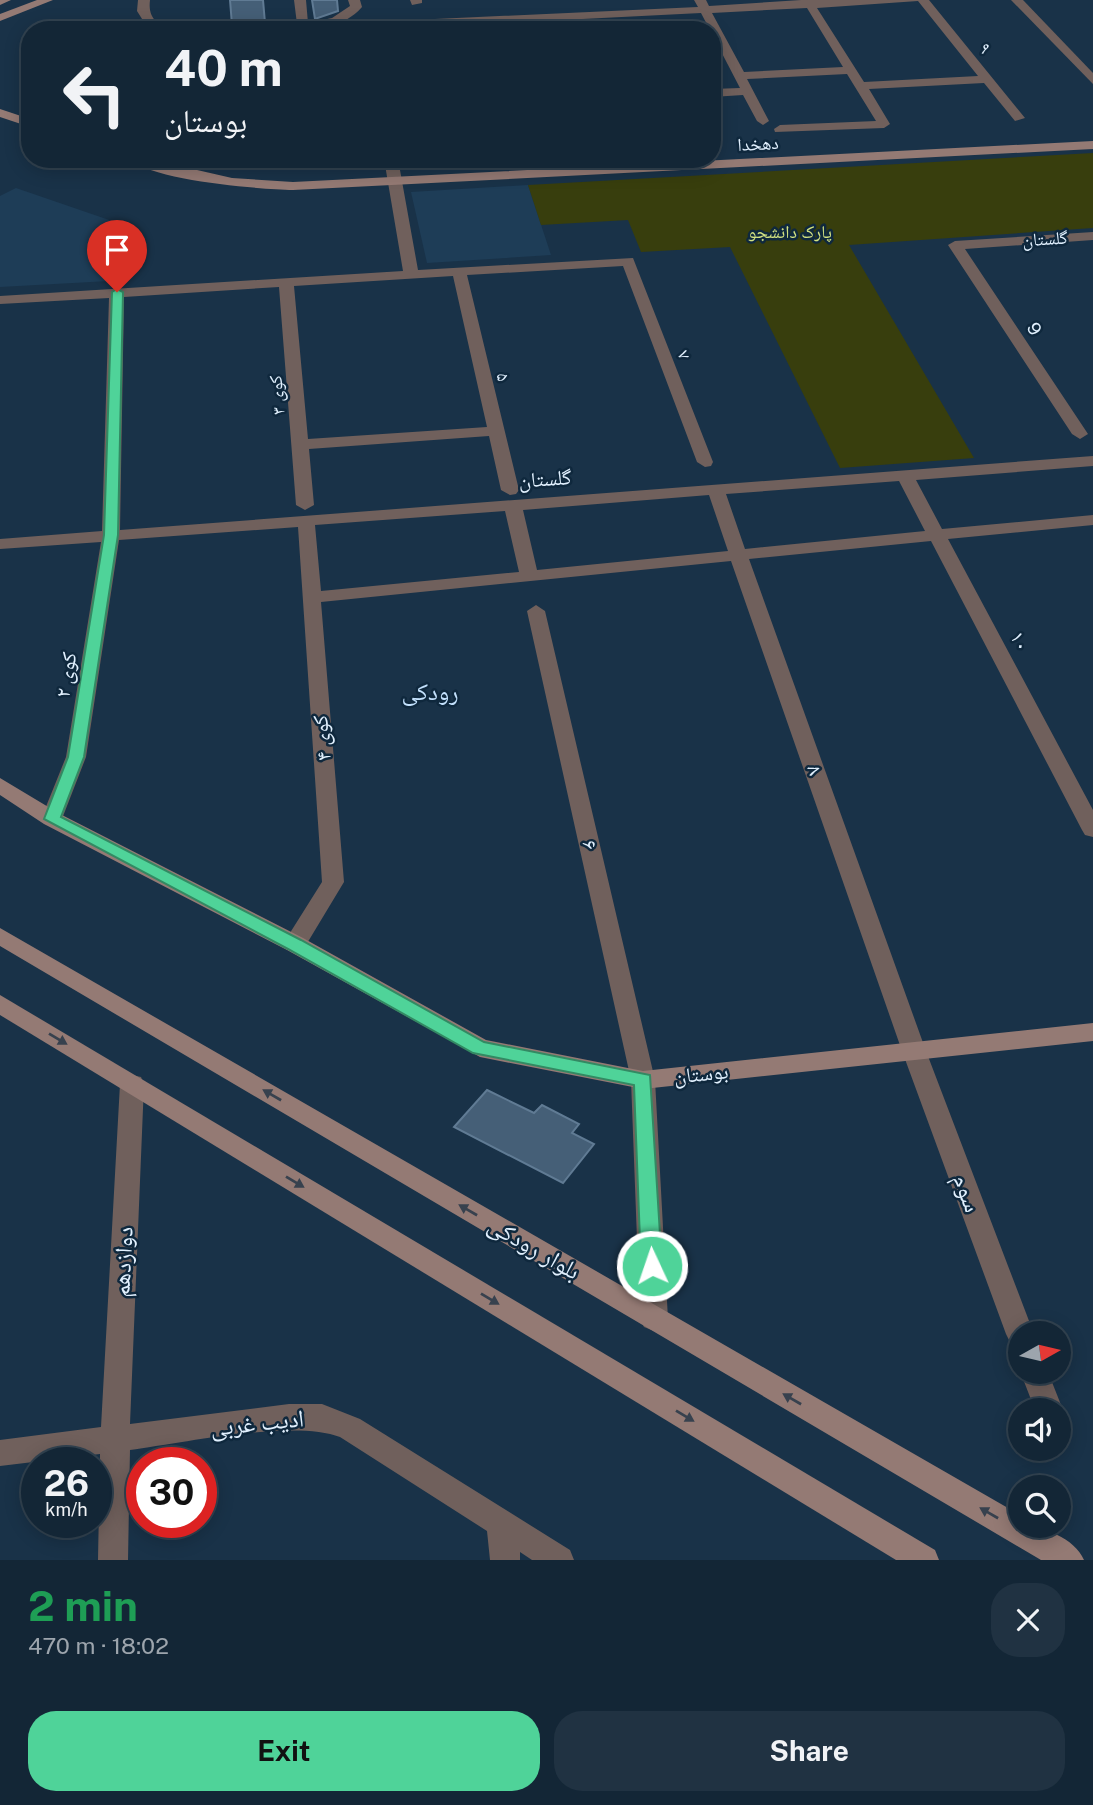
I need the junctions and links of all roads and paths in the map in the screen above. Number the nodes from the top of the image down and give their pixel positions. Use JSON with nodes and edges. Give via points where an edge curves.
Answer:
{"nodes":[{"id":1,"x":47,"y":0,"type":"edge"},
{"id":2,"x":144,"y":0,"type":"edge"},
{"id":3,"x":300,"y":0,"type":"edge"},
{"id":4,"x":354,"y":0,"type":"edge"},
{"id":5,"x":574,"y":0,"type":"edge"},
{"id":6,"x":913,"y":0,"type":"edge"},
{"id":7,"x":923,"y":0,"type":"edge"},
{"id":8,"x":1017,"y":0,"type":"edge"},
{"id":9,"x":809,"y":2,"type":"edge"},
{"id":10,"x":703,"y":5,"type":"edge"},
{"id":11,"x":580,"y":15,"type":"junction"},
{"id":12,"x":0,"y":18,"type":"edge"},
{"id":13,"x":451,"y":20,"type":"edge"},
{"id":14,"x":150,"y":21,"type":"edge"},
{"id":15,"x":301,"y":21,"type":"edge"},
{"id":16,"x":328,"y":21,"type":"edge"},
{"id":17,"x":582,"y":21,"type":"edge"},
{"id":18,"x":711,"y":21,"type":"edge"},
{"id":19,"x":721,"y":40,"type":"edge"},
{"id":20,"x":851,"y":70,"type":"junction"},
{"id":21,"x":740,"y":76,"type":"junction"},
{"id":22,"x":988,"y":79,"type":"junction"},
{"id":23,"x":1093,"y":80,"type":"edge"},
{"id":24,"x":860,"y":86,"type":"junction"},
{"id":25,"x":748,"y":91,"type":"junction"},
{"id":26,"x":721,"y":92,"type":"edge"},
{"id":27,"x":0,"y":113,"type":"edge"},
{"id":28,"x":1019,"y":118,"type":"dead end"},
{"id":29,"x":21,"y":120,"type":"edge"},
{"id":30,"x":763,"y":121,"type":"dead end"},
{"id":31,"x":780,"y":129,"type":"dead end"},
{"id":32,"x":1093,"y":145,"type":"edge"},
{"id":33,"x":721,"y":164,"type":"edge"},
{"id":34,"x":165,"y":168,"type":"edge"},
{"id":35,"x":392,"y":168,"type":"edge"},
{"id":36,"x":634,"y":168,"type":"edge"},
{"id":37,"x":394,"y":180,"type":"junction"},
{"id":38,"x":1093,"y":236,"type":"edge"},
{"id":39,"x":955,"y":245,"type":"joint"},
{"id":40,"x":459,"y":271,"type":"junction"},
{"id":41,"x":411,"y":275,"type":"junction"},
{"id":42,"x":286,"y":282,"type":"junction"},
{"id":43,"x":117,"y":292,"type":"junction"},
{"id":44,"x":0,"y":300,"type":"edge"},
{"id":45,"x":496,"y":431,"type":"junction"},
{"id":46,"x":1080,"y":434,"type":"dead end"},
{"id":47,"x":300,"y":445,"type":"junction"},
{"id":48,"x":1093,"y":461,"type":"edge"},
{"id":49,"x":705,"y":462,"type":"dead end"},
{"id":50,"x":905,"y":475,"type":"junction"},
{"id":51,"x":715,"y":489,"type":"junction"},
{"id":52,"x":511,"y":498,"type":"junction"},
{"id":53,"x":306,"y":513,"type":"junction"},
{"id":54,"x":1093,"y":520,"type":"edge"},
{"id":55,"x":939,"y":533,"type":"junction"},
{"id":56,"x":111,"y":535,"type":"junction"},
{"id":57,"x":0,"y":544,"type":"edge"},
{"id":58,"x":740,"y":557,"type":"junction"},
{"id":59,"x":528,"y":578,"type":"junction"},
{"id":60,"x":311,"y":597,"type":"junction"},
{"id":61,"x":536,"y":611,"type":"dead end"},
{"id":62,"x":0,"y":785,"type":"edge"},
{"id":63,"x":52,"y":819,"type":"junction"},
{"id":64,"x":1093,"y":830,"type":"edge"},
{"id":65,"x":0,"y":936,"type":"edge"},
{"id":66,"x":295,"y":944,"type":"junction"},
{"id":67,"x":0,"y":1004,"type":"edge"},
{"id":68,"x":1093,"y":1032,"type":"edge"},
{"id":69,"x":914,"y":1051,"type":"junction"},
{"id":70,"x":643,"y":1080,"type":"junction"},
{"id":71,"x":132,"y":1084,"type":"junction"},
{"id":72,"x":654,"y":1319,"type":"junction"},
{"id":73,"x":1015,"y":1321,"type":"edge"},
{"id":74,"x":115,"y":1441,"type":"junction"},
{"id":75,"x":0,"y":1453,"type":"edge"},
{"id":76,"x":501,"y":1523,"type":"junction"},
{"id":77,"x":113,"y":1560,"type":"edge"},
{"id":78,"x":505,"y":1560,"type":"edge"},
{"id":79,"x":558,"y":1560,"type":"edge"},
{"id":80,"x":924,"y":1560,"type":"edge"},
{"id":81,"x":1069,"y":1560,"type":"edge"}],
"edges":[{"from":1,"to":12,"type":"street"},
{"from":2,"to":14,"type":"street"},
{"from":3,"to":15,"type":"street"},
{"from":4,"to":16,"type":"street","via":[[356,8],[351,14]]},
{"from":5,"to":11,"type":"street"},
{"from":6,"to":9,"type":"street"},
{"from":7,"to":22,"type":"street","name":"۹"},
{"from":8,"to":23,"type":"street"},
{"from":9,"to":10,"type":"street"},
{"from":9,"to":20,"type":"street"},
{"from":10,"to":11,"type":"street"},
{"from":10,"to":18,"type":"street"},
{"from":11,"to":13,"type":"street"},
{"from":11,"to":17,"type":"street"},
{"from":19,"to":21,"type":"street"},
{"from":20,"to":21,"type":"street"},
{"from":20,"to":24,"type":"street"},
{"from":21,"to":25,"type":"street"},
{"from":22,"to":24,"type":"street"},
{"from":22,"to":28,"type":"street","name":"۹"},
{"from":24,"to":31,"type":"street","via":[[884,124]]},
{"from":25,"to":26,"type":"street"},
{"from":25,"to":30,"type":"street"},
{"from":27,"to":29,"type":"street"},
{"from":32,"to":33,"type":"street","name":"دهخدا"},
{"from":34,"to":37,"type":"street","name":"دهخدا","via":[[246,186]]},
{"from":35,"to":37,"type":"street"},
{"from":36,"to":37,"type":"street","name":"دهخدا"},
{"from":37,"to":41,"type":"street"},
{"from":38,"to":39,"type":"street","name":"گلستان"},
{"from":39,"to":46,"type":"street","name":"9"},
{"from":40,"to":41,"type":"street"},
{"from":40,"to":45,"type":"street","name":"۵"},
{"from":40,"to":49,"type":"street","name":"۷","via":[[628,261]]},
{"from":41,"to":42,"type":"street"},
{"from":42,"to":43,"type":"street"},
{"from":42,"to":47,"type":"street","name":"کوی ۳"},
{"from":43,"to":44,"type":"street"},
{"from":43,"to":56,"type":"street","name":"کوی ۲"},
{"from":45,"to":47,"type":"street"},
{"from":45,"to":52,"type":"street","name":"۵"},
{"from":47,"to":53,"type":"street","name":"کوی ۳"},
{"from":48,"to":50,"type":"street","name":"گلستان"},
{"from":50,"to":51,"type":"street","name":"گلستان"},
{"from":50,"to":55,"type":"street","name":"۱۰"},
{"from":51,"to":52,"type":"street","name":"گلستان"},
{"from":51,"to":58,"type":"street","name":"۸"},
{"from":52,"to":53,"type":"street","name":"گلستان"},
{"from":52,"to":59,"type":"street","name":"۵"},
{"from":53,"to":56,"type":"street","name":"گلستان"},
{"from":53,"to":60,"type":"street","name":"کوی ۴"},
{"from":54,"to":55,"type":"street"},
{"from":55,"to":58,"type":"street"},
{"from":55,"to":64,"type":"street","name":"۱۰"},
{"from":56,"to":57,"type":"street","name":"گلستان"},
{"from":56,"to":63,"type":"street","name":"کوی ۲","via":[[76,757]]},
{"from":58,"to":59,"type":"street"},
{"from":58,"to":69,"type":"street","name":"۸"},
{"from":59,"to":60,"type":"street"},
{"from":60,"to":66,"type":"street","name":"کوی ۴","via":[[334,882]]},
{"from":61,"to":70,"type":"street","name":"۶"},
{"from":62,"to":63,"type":"street","name":"بوستان"},
{"from":63,"to":66,"type":"street","name":"بوستان"},
{"from":72,"to":65,"type":"street","name":"بلوار رودکی","one_way":true},
{"from":66,"to":70,"type":"street","name":"بوستان","via":[[480,1048]]},
{"from":67,"to":71,"type":"street","one_way":true},
{"from":68,"to":69,"type":"street","name":"بوستان"},
{"from":69,"to":70,"type":"street","name":"بوستان"},
{"from":69,"to":73,"type":"street","name":"سوم"},
{"from":70,"to":72,"type":"street","name":"۶"},
{"from":71,"to":74,"type":"street","name":"دوازدهم"},
{"from":71,"to":80,"type":"street","one_way":true},
{"from":81,"to":72,"type":"street","name":"بلوار رودکی","one_way":true},
{"from":74,"to":75,"type":"street","name":"ادیب غربی"},
{"from":74,"to":76,"type":"street","name":"ادیب غربی","via":[[289,1417],[322,1417],[350,1427]]},
{"from":74,"to":77,"type":"street"},
{"from":76,"to":78,"type":"street"},
{"from":76,"to":79,"type":"street","name":"ادیب غربی"}]}
